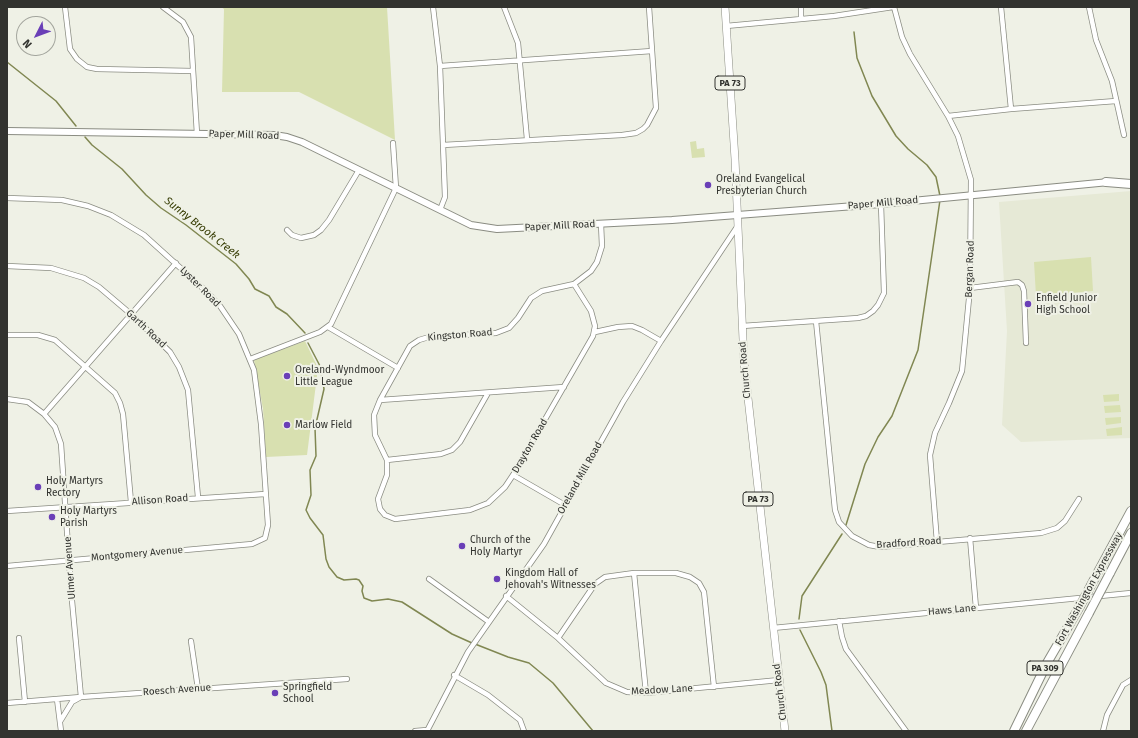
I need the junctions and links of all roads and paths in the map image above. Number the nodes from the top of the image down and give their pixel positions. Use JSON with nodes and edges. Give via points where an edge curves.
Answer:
{"nodes":[{"id":1,"x":65,"y":7,"type":"edge"},
{"id":2,"x":163,"y":7,"type":"edge"},
{"id":3,"x":433,"y":7,"type":"edge"},
{"id":4,"x":504,"y":7,"type":"edge"},
{"id":5,"x":649,"y":7,"type":"edge"},
{"id":6,"x":725,"y":7,"type":"edge"},
{"id":7,"x":801,"y":7,"type":"edge"},
{"id":8,"x":894,"y":7,"type":"edge"},
{"id":9,"x":1002,"y":7,"type":"edge"},
{"id":10,"x":1089,"y":7,"type":"edge"},
{"id":11,"x":801,"y":19,"type":"junction"},
{"id":12,"x":726,"y":26,"type":"junction"},
{"id":13,"x":652,"y":51,"type":"junction"},
{"id":14,"x":520,"y":60,"type":"junction"},
{"id":15,"x":440,"y":66,"type":"junction"},
{"id":16,"x":193,"y":71,"type":"junction"},
{"id":17,"x":1116,"y":101,"type":"junction"},
{"id":18,"x":1011,"y":109,"type":"junction"},
{"id":19,"x":948,"y":116,"type":"junction"},
{"id":20,"x":7,"y":131,"type":"edge"},
{"id":21,"x":197,"y":134,"type":"junction"},
{"id":22,"x":1124,"y":135,"type":"dead end"},
{"id":23,"x":527,"y":139,"type":"junction"},
{"id":24,"x":393,"y":143,"type":"dead end"},
{"id":25,"x":443,"y":145,"type":"junction"},
{"id":26,"x":359,"y":170,"type":"junction"},
{"id":27,"x":1131,"y":181,"type":"edge"},
{"id":28,"x":1106,"y":182,"type":"joint"},
{"id":29,"x":396,"y":188,"type":"junction"},
{"id":30,"x":972,"y":196,"type":"junction"},
{"id":31,"x":7,"y":198,"type":"edge"},
{"id":32,"x":881,"y":204,"type":"junction"},
{"id":33,"x":440,"y":210,"type":"junction"},
{"id":34,"x":737,"y":215,"type":"junction"},
{"id":35,"x":601,"y":224,"type":"junction"},
{"id":36,"x":737,"y":227,"type":"junction"},
{"id":37,"x":287,"y":230,"type":"dead end"},
{"id":38,"x":176,"y":263,"type":"junction"},
{"id":39,"x":7,"y":266,"type":"edge"},
{"id":40,"x":574,"y":284,"type":"junction"},
{"id":41,"x":970,"y":288,"type":"junction"},
{"id":42,"x":132,"y":315,"type":"junction"},
{"id":43,"x":816,"y":321,"type":"junction"},
{"id":44,"x":742,"y":326,"type":"junction"},
{"id":45,"x":328,"y":327,"type":"junction"},
{"id":46,"x":595,"y":332,"type":"junction"},
{"id":47,"x":7,"y":334,"type":"edge"},
{"id":48,"x":661,"y":341,"type":"junction"},
{"id":49,"x":1026,"y":343,"type":"dead end"},
{"id":50,"x":250,"y":358,"type":"junction"},
{"id":51,"x":86,"y":366,"type":"junction"},
{"id":52,"x":398,"y":368,"type":"junction"},
{"id":53,"x":564,"y":387,"type":"junction"},
{"id":54,"x":488,"y":393,"type":"junction"},
{"id":55,"x":7,"y":399,"type":"edge"},
{"id":56,"x":380,"y":400,"type":"junction"},
{"id":57,"x":44,"y":414,"type":"junction"},
{"id":58,"x":387,"y":460,"type":"junction"},
{"id":59,"x":513,"y":475,"type":"junction"},
{"id":60,"x":265,"y":494,"type":"junction"},
{"id":61,"x":198,"y":498,"type":"junction"},
{"id":62,"x":1079,"y":499,"type":"dead end"},
{"id":63,"x":131,"y":502,"type":"junction"},
{"id":64,"x":565,"y":505,"type":"junction"},
{"id":65,"x":66,"y":507,"type":"junction"},
{"id":66,"x":7,"y":511,"type":"edge"},
{"id":67,"x":1131,"y":511,"type":"edge"},
{"id":68,"x":1131,"y":533,"type":"edge"},
{"id":69,"x":265,"y":538,"type":"joint"},
{"id":70,"x":970,"y":538,"type":"junction"},
{"id":71,"x":937,"y":542,"type":"junction"},
{"id":72,"x":69,"y":560,"type":"junction"},
{"id":73,"x":7,"y":566,"type":"edge"},
{"id":74,"x":634,"y":573,"type":"junction"},
{"id":75,"x":429,"y":579,"type":"dead end"},
{"id":76,"x":1131,"y":593,"type":"edge"},
{"id":77,"x":506,"y":596,"type":"junction"},
{"id":78,"x":976,"y":608,"type":"junction"},
{"id":79,"x":839,"y":621,"type":"junction"},
{"id":80,"x":489,"y":622,"type":"junction"},
{"id":81,"x":773,"y":628,"type":"junction"},
{"id":82,"x":19,"y":638,"type":"dead end"},
{"id":83,"x":558,"y":638,"type":"junction"},
{"id":84,"x":191,"y":641,"type":"dead end"},
{"id":85,"x":454,"y":675,"type":"junction"},
{"id":86,"x":347,"y":679,"type":"dead end"},
{"id":87,"x":779,"y":680,"type":"junction"},
{"id":88,"x":1131,"y":680,"type":"edge"},
{"id":89,"x":714,"y":686,"type":"junction"},
{"id":90,"x":198,"y":689,"type":"junction"},
{"id":91,"x":646,"y":693,"type":"junction"},
{"id":92,"x":81,"y":697,"type":"junction"},
{"id":93,"x":57,"y":699,"type":"junction"},
{"id":94,"x":24,"y":702,"type":"junction"},
{"id":95,"x":7,"y":703,"type":"edge"},
{"id":96,"x":61,"y":720,"type":"junction"},
{"id":97,"x":427,"y":730,"type":"edge"},
{"id":98,"x":61,"y":731,"type":"edge"},
{"id":99,"x":415,"y":731,"type":"edge"},
{"id":100,"x":524,"y":731,"type":"edge"},
{"id":101,"x":785,"y":731,"type":"edge"},
{"id":102,"x":906,"y":731,"type":"edge"},
{"id":103,"x":1014,"y":731,"type":"edge"},
{"id":104,"x":1026,"y":731,"type":"edge"},
{"id":105,"x":1103,"y":731,"type":"edge"}],
"edges":[{"from":1,"to":16,"type":"street","via":[[70,49],[87,67]]},
{"from":2,"to":16,"type":"street","via":[[183,22],[191,37]]},
{"from":3,"to":15,"type":"street"},
{"from":4,"to":14,"type":"street","via":[[518,43]]},
{"from":5,"to":13,"type":"street"},
{"from":6,"to":12,"type":"main road","name":"Church Road","number":"PA 73"},
{"from":7,"to":11,"type":"street"},
{"from":8,"to":11,"type":"street"},
{"from":8,"to":19,"type":"street","name":"Bergan Road","via":[[908,50]]},
{"from":9,"to":18,"type":"street"},
{"from":10,"to":17,"type":"street","via":[[1096,40],[1112,81]]},
{"from":11,"to":12,"type":"street"},
{"from":12,"to":34,"type":"main road","name":"Church Road","number":"PA 73"},
{"from":13,"to":14,"type":"street"},
{"from":13,"to":23,"type":"street","via":[[656,108],[647,125],[636,132],[622,135]]},
{"from":14,"to":15,"type":"street"},
{"from":14,"to":23,"type":"street"},
{"from":15,"to":25,"type":"street"},
{"from":16,"to":21,"type":"street"},
{"from":17,"to":18,"type":"street"},
{"from":17,"to":22,"type":"street"},
{"from":18,"to":19,"type":"street"},
{"from":19,"to":30,"type":"street","name":"Bergan Road","via":[[969,169]]},
{"from":20,"to":21,"type":"street","name":"Paper Mill Road"},
{"from":21,"to":26,"type":"street","name":"Paper Mill Road","via":[[287,137]]},
{"from":23,"to":25,"type":"street"},
{"from":24,"to":29,"type":"street"},
{"from":25,"to":33,"type":"street","via":[[445,197]]},
{"from":26,"to":29,"type":"street","name":"Paper Mill Road"},
{"from":26,"to":37,"type":"street","via":[[321,230],[314,235],[301,238]]},
{"from":27,"to":28,"type":"highway"},
{"from":28,"to":30,"type":"street","name":"Paper Mill Road"},
{"from":29,"to":33,"type":"street","name":"Paper Mill Road"},
{"from":29,"to":45,"type":"street"},
{"from":30,"to":32,"type":"street","name":"Paper Mill Road"},
{"from":30,"to":41,"type":"street","name":"Bergan Road"},
{"from":31,"to":38,"type":"street","name":"Lyster Road","via":[[62,200],[100,210],[136,230]]},
{"from":32,"to":34,"type":"street","name":"Paper Mill Road"},
{"from":32,"to":43,"type":"street","via":[[884,293],[878,305],[866,316]]},
{"from":33,"to":35,"type":"street","name":"Paper Mill Road","via":[[471,225],[490,229]]},
{"from":34,"to":35,"type":"street","name":"Paper Mill Road"},
{"from":34,"to":36,"type":"main road","name":"Church Road","number":"PA 73"},
{"from":35,"to":40,"type":"street","name":"Kingston Road","via":[[602,246],[597,262],[587,275]]},
{"from":36,"to":44,"type":"main road","name":"Church Road","number":"PA 73"},
{"from":36,"to":48,"type":"street","name":"Oreland Mill Road"},
{"from":38,"to":42,"type":"street"},
{"from":38,"to":50,"type":"street","name":"Lyster Road","via":[[220,306],[233,324]]},
{"from":39,"to":42,"type":"street","name":"Garth Road","via":[[44,267],[76,275],[99,287]]},
{"from":40,"to":46,"type":"street","via":[[591,311]]},
{"from":40,"to":52,"type":"street","name":"Kingston Road","via":[[539,292],[529,300],[514,323],[504,331],[422,339],[410,346]]},
{"from":41,"to":49,"type":"street","via":[[1018,282],[1022,285]]},
{"from":41,"to":71,"type":"street","name":"Bergan Road","via":[[962,370],[949,404],[934,432],[930,455]]},
{"from":42,"to":51,"type":"street"},
{"from":42,"to":61,"type":"street","name":"Garth Road","via":[[163,344],[184,376],[190,399]]},
{"from":43,"to":44,"type":"street"},
{"from":43,"to":71,"type":"street","name":"Bradford Road","via":[[835,510],[839,522],[852,536],[869,545],[880,547]]},
{"from":44,"to":81,"type":"main road","name":"Church Road","number":"PA 73","via":[[751,436]]},
{"from":45,"to":50,"type":"street"},
{"from":45,"to":52,"type":"street"},
{"from":46,"to":48,"type":"street","via":[[632,326]]},
{"from":46,"to":53,"type":"street","name":"Drayton Road"},
{"from":47,"to":51,"type":"street","via":[[50,337]]},
{"from":48,"to":64,"type":"street","name":"Oreland Mill Road"},
{"from":50,"to":60,"type":"street","name":"Lyster Road","via":[[259,408]]},
{"from":51,"to":57,"type":"street"},
{"from":51,"to":63,"type":"street","via":[[112,388],[120,403],[124,420]]},
{"from":52,"to":56,"type":"street","name":"Kingston Road"},
{"from":53,"to":54,"type":"street"},
{"from":53,"to":59,"type":"street","name":"Drayton Road"},
{"from":54,"to":56,"type":"street"},
{"from":54,"to":58,"type":"street","via":[[460,442],[452,450],[441,454]]},
{"from":55,"to":57,"type":"street","name":"Ulmer Avenue","via":[[28,402]]},
{"from":56,"to":58,"type":"street","name":"Kingston Road","via":[[374,415],[373,427]]},
{"from":57,"to":65,"type":"street","name":"Ulmer Avenue","via":[[55,427],[60,439]]},
{"from":58,"to":59,"type":"street","name":"Drayton Road","via":[[387,475],[378,499],[380,510],[395,519],[470,510],[493,499]]},
{"from":59,"to":64,"type":"street"},
{"from":60,"to":61,"type":"street","name":"Allison Road"},
{"from":60,"to":69,"type":"street","name":"Lyster Road","via":[[268,525]]},
{"from":61,"to":63,"type":"street","name":"Allison Road"},
{"from":62,"to":70,"type":"street","name":"Bradford Road","via":[[1065,521],[1057,528],[1041,533]]},
{"from":63,"to":65,"type":"street","name":"Allison Road"},
{"from":64,"to":77,"type":"street","name":"Oreland Mill Road","via":[[544,544]]},
{"from":65,"to":66,"type":"street","name":"Allison Road"},
{"from":65,"to":72,"type":"street","name":"Ulmer Avenue"},
{"from":67,"to":103,"type":"highway","name":"Fort Washington Expressway","number":"PA 309","bridge":true,"via":[[1047,663]]},
{"from":68,"to":104,"type":"highway","number":"PA 309","bridge":true},
{"from":69,"to":72,"type":"street","name":"Montgomery Avenue","via":[[252,544]]},
{"from":70,"to":71,"type":"street","name":"Bradford Road"},
{"from":70,"to":78,"type":"street"},
{"from":72,"to":73,"type":"street","name":"Montgomery Avenue"},
{"from":72,"to":92,"type":"street","name":"Ulmer Avenue"},
{"from":74,"to":83,"type":"street","via":[[605,577],[595,584]]},
{"from":74,"to":89,"type":"street","via":[[676,573],[699,582],[704,592]]},
{"from":74,"to":91,"type":"street"},
{"from":75,"to":80,"type":"street"},
{"from":76,"to":78,"type":"street","name":"Haws Lane"},
{"from":77,"to":80,"type":"street","name":"Oreland Mill Road"},
{"from":77,"to":83,"type":"street","name":"Meadow Lane"},
{"from":78,"to":79,"type":"street","name":"Haws Lane"},
{"from":79,"to":81,"type":"street","name":"Haws Lane"},
{"from":79,"to":102,"type":"street","via":[[846,649]]},
{"from":80,"to":85,"type":"street","name":"Oreland Mill Road"},
{"from":81,"to":87,"type":"main road","name":"Church Road","number":"PA 73"},
{"from":82,"to":94,"type":"street"},
{"from":83,"to":91,"type":"street","name":"Meadow Lane","via":[[606,683],[627,692]]},
{"from":84,"to":90,"type":"street"},
{"from":85,"to":97,"type":"street","name":"Oreland Mill Road"},
{"from":85,"to":100,"type":"street","via":[[488,695],[520,720]]},
{"from":86,"to":90,"type":"street","name":"Roesch Avenue"},
{"from":87,"to":89,"type":"street","name":"Meadow Lane"},
{"from":87,"to":101,"type":"main road","name":"Church Road","number":"PA 73"},
{"from":88,"to":105,"type":"street","via":[[1123,685],[1107,715]]},
{"from":89,"to":91,"type":"street","name":"Meadow Lane"},
{"from":90,"to":92,"type":"street","name":"Roesch Avenue"},
{"from":92,"to":93,"type":"street","name":"Roesch Avenue"},
{"from":92,"to":96,"type":"street","via":[[72,702]]},
{"from":93,"to":94,"type":"street","name":"Roesch Avenue"},
{"from":93,"to":96,"type":"street"},
{"from":94,"to":95,"type":"street","name":"Roesch Avenue"},
{"from":96,"to":98,"type":"street"},
{"from":97,"to":99,"type":"street"}]}
